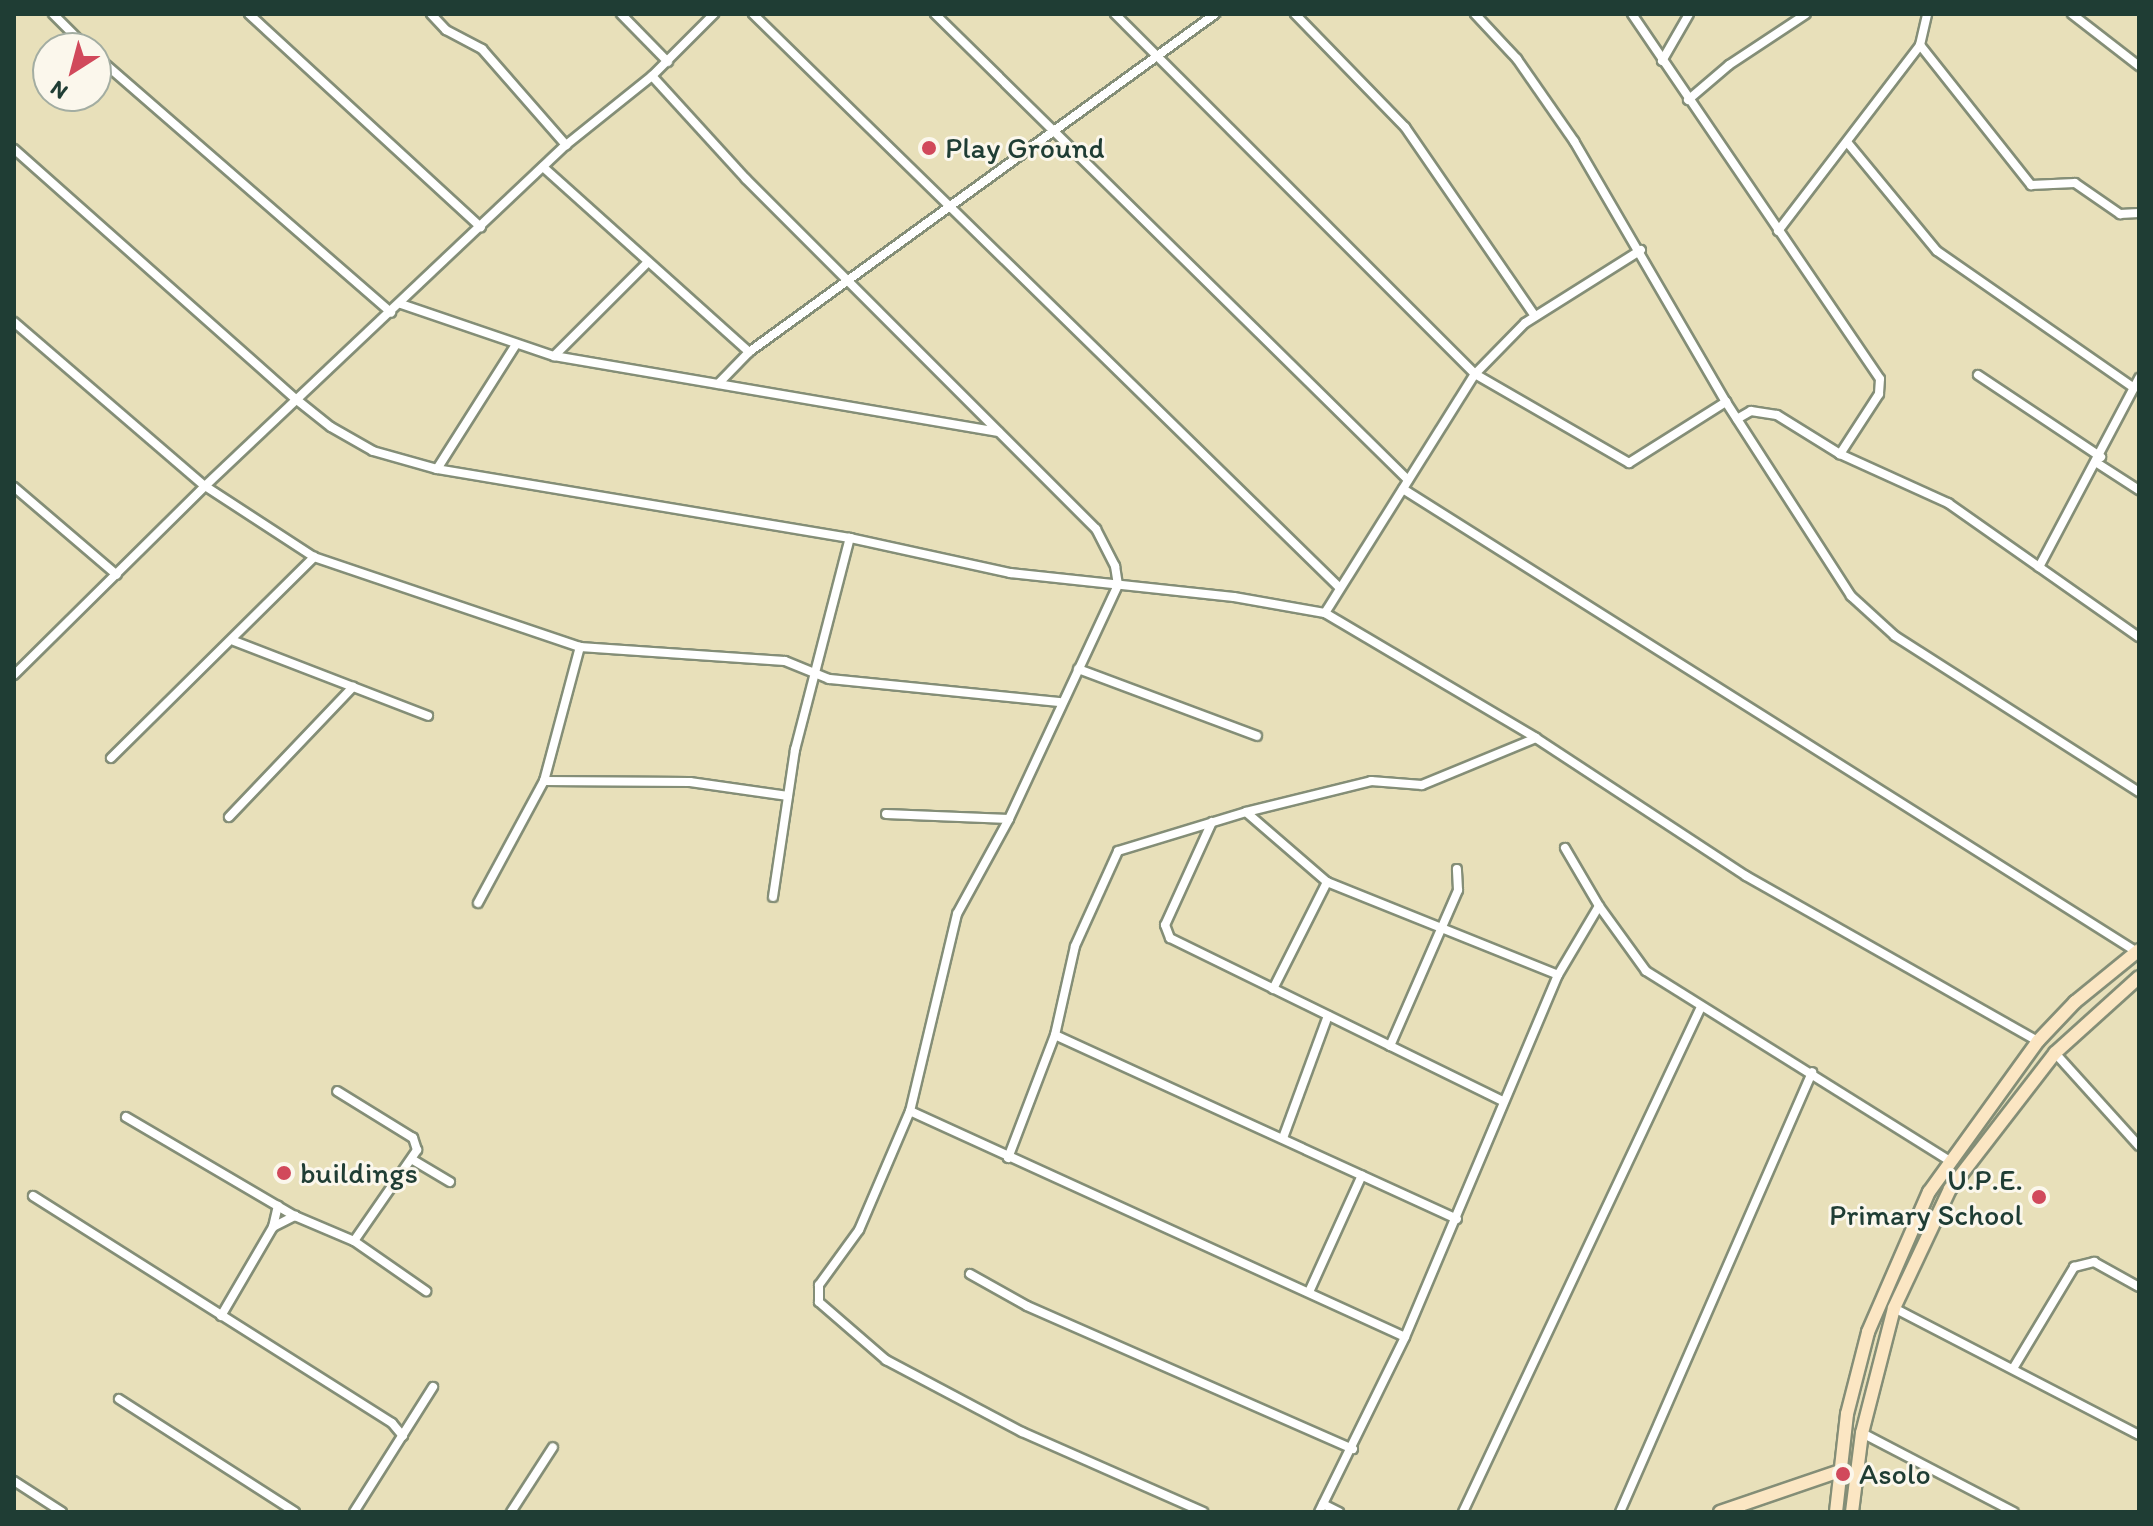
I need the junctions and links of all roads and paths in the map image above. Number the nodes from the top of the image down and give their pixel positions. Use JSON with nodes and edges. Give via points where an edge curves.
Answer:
{"nodes":[{"id":1,"x":53,"y":14,"type":"edge"},
{"id":2,"x":249,"y":14,"type":"edge"},
{"id":3,"x":431,"y":14,"type":"edge"},
{"id":4,"x":621,"y":14,"type":"edge"},
{"id":5,"x":714,"y":14,"type":"edge"},
{"id":6,"x":753,"y":14,"type":"edge"},
{"id":7,"x":935,"y":14,"type":"edge"},
{"id":8,"x":1115,"y":14,"type":"edge"},
{"id":9,"x":1215,"y":14,"type":"edge"},
{"id":10,"x":1295,"y":14,"type":"edge"},
{"id":11,"x":1475,"y":14,"type":"edge"},
{"id":12,"x":1632,"y":14,"type":"edge"},
{"id":13,"x":1689,"y":14,"type":"edge"},
{"id":14,"x":1806,"y":14,"type":"edge"},
{"id":15,"x":1927,"y":14,"type":"edge"},
{"id":16,"x":2072,"y":14,"type":"edge"},
{"id":17,"x":71,"y":32,"type":"edge"},
{"id":18,"x":1920,"y":45,"type":"junction"},
{"id":19,"x":1158,"y":56,"type":"junction"},
{"id":20,"x":1662,"y":61,"type":"junction"},
{"id":21,"x":668,"y":62,"type":"junction"},
{"id":22,"x":2139,"y":66,"type":"edge"},
{"id":23,"x":112,"y":70,"type":"edge"},
{"id":24,"x":652,"y":76,"type":"junction"},
{"id":25,"x":1688,"y":100,"type":"junction"},
{"id":26,"x":1055,"y":133,"type":"junction"},
{"id":27,"x":1847,"y":142,"type":"junction"},
{"id":28,"x":566,"y":145,"type":"junction"},
{"id":29,"x":14,"y":149,"type":"edge"},
{"id":30,"x":543,"y":167,"type":"junction"},
{"id":31,"x":953,"y":208,"type":"junction"},
{"id":32,"x":2139,"y":213,"type":"edge"},
{"id":33,"x":481,"y":227,"type":"junction"},
{"id":34,"x":1778,"y":231,"type":"junction"},
{"id":35,"x":1641,"y":250,"type":"junction"},
{"id":36,"x":647,"y":263,"type":"junction"},
{"id":37,"x":850,"y":278,"type":"junction"},
{"id":38,"x":401,"y":304,"type":"junction"},
{"id":39,"x":391,"y":312,"type":"junction"},
{"id":40,"x":1535,"y":316,"type":"junction"},
{"id":41,"x":14,"y":322,"type":"edge"},
{"id":42,"x":515,"y":346,"type":"junction"},
{"id":43,"x":749,"y":352,"type":"junction"},
{"id":44,"x":554,"y":356,"type":"junction"},
{"id":45,"x":1475,"y":374,"type":"junction"},
{"id":46,"x":1978,"y":375,"type":"dead end"},
{"id":47,"x":2139,"y":378,"type":"edge"},
{"id":48,"x":718,"y":384,"type":"junction"},
{"id":49,"x":2134,"y":388,"type":"junction"},
{"id":50,"x":297,"y":400,"type":"junction"},
{"id":51,"x":1726,"y":402,"type":"junction"},
{"id":52,"x":1737,"y":419,"type":"junction"},
{"id":53,"x":1000,"y":432,"type":"junction"},
{"id":54,"x":1840,"y":454,"type":"junction"},
{"id":55,"x":2099,"y":460,"type":"junction"},
{"id":56,"x":437,"y":469,"type":"junction"},
{"id":57,"x":1405,"y":485,"type":"junction"},
{"id":58,"x":205,"y":486,"type":"junction"},
{"id":59,"x":14,"y":487,"type":"edge"},
{"id":60,"x":2139,"y":490,"type":"edge"},
{"id":61,"x":850,"y":538,"type":"junction"},
{"id":62,"x":314,"y":557,"type":"junction"},
{"id":63,"x":2039,"y":567,"type":"junction"},
{"id":64,"x":117,"y":575,"type":"junction"},
{"id":65,"x":1118,"y":585,"type":"junction"},
{"id":66,"x":1339,"y":587,"type":"junction"},
{"id":67,"x":1325,"y":613,"type":"junction"},
{"id":68,"x":2139,"y":637,"type":"edge"},
{"id":69,"x":234,"y":641,"type":"junction"},
{"id":70,"x":580,"y":647,"type":"junction"},
{"id":71,"x":1078,"y":669,"type":"junction"},
{"id":72,"x":813,"y":671,"type":"junction"},
{"id":73,"x":14,"y":675,"type":"edge"},
{"id":74,"x":353,"y":687,"type":"junction"},
{"id":75,"x":1060,"y":702,"type":"junction"},
{"id":76,"x":428,"y":716,"type":"dead end"},
{"id":77,"x":1257,"y":736,"type":"dead end"},
{"id":78,"x":1536,"y":738,"type":"junction"},
{"id":79,"x":111,"y":758,"type":"dead end"},
{"id":80,"x":544,"y":781,"type":"junction"},
{"id":81,"x":2139,"y":792,"type":"edge"},
{"id":82,"x":788,"y":796,"type":"junction"},
{"id":83,"x":1246,"y":812,"type":"junction"},
{"id":84,"x":886,"y":814,"type":"dead end"},
{"id":85,"x":229,"y":817,"type":"dead end"},
{"id":86,"x":1009,"y":819,"type":"junction"},
{"id":87,"x":1212,"y":822,"type":"junction"},
{"id":88,"x":1565,"y":848,"type":"dead end"},
{"id":89,"x":1457,"y":869,"type":"dead end"},
{"id":90,"x":1327,"y":882,"type":"junction"},
{"id":91,"x":773,"y":897,"type":"dead end"},
{"id":92,"x":478,"y":903,"type":"dead end"},
{"id":93,"x":1599,"y":906,"type":"junction"},
{"id":94,"x":1441,"y":927,"type":"junction"},
{"id":95,"x":2138,"y":951,"type":"edge"},
{"id":96,"x":1558,"y":975,"type":"junction"},
{"id":97,"x":2139,"y":977,"type":"edge"},
{"id":98,"x":1273,"y":989,"type":"junction"},
{"id":99,"x":1701,"y":1007,"type":"junction"},
{"id":100,"x":1328,"y":1016,"type":"junction"},
{"id":101,"x":1055,"y":1035,"type":"junction"},
{"id":102,"x":2038,"y":1041,"type":"junction"},
{"id":103,"x":1390,"y":1046,"type":"junction"},
{"id":104,"x":2055,"y":1053,"type":"junction"},
{"id":105,"x":1812,"y":1072,"type":"junction"},
{"id":106,"x":337,"y":1091,"type":"dead end"},
{"id":107,"x":1501,"y":1100,"type":"junction"},
{"id":108,"x":910,"y":1111,"type":"junction"},
{"id":109,"x":126,"y":1117,"type":"dead end"},
{"id":110,"x":1283,"y":1138,"type":"junction"},
{"id":111,"x":2139,"y":1146,"type":"edge"},
{"id":112,"x":1008,"y":1158,"type":"junction"},
{"id":113,"x":413,"y":1160,"type":"junction"},
{"id":114,"x":1948,"y":1160,"type":"junction"},
{"id":115,"x":1362,"y":1175,"type":"junction"},
{"id":116,"x":450,"y":1182,"type":"dead end"},
{"id":117,"x":33,"y":1196,"type":"dead end"},
{"id":118,"x":278,"y":1206,"type":"junction"},
{"id":119,"x":295,"y":1216,"type":"junction"},
{"id":120,"x":1457,"y":1219,"type":"junction"},
{"id":121,"x":273,"y":1227,"type":"junction"},
{"id":122,"x":354,"y":1241,"type":"junction"},
{"id":123,"x":970,"y":1274,"type":"dead end"},
{"id":124,"x":2139,"y":1287,"type":"edge"},
{"id":125,"x":426,"y":1291,"type":"dead end"},
{"id":126,"x":1309,"y":1292,"type":"junction"},
{"id":127,"x":1894,"y":1308,"type":"junction"},
{"id":128,"x":221,"y":1316,"type":"junction"},
{"id":129,"x":1405,"y":1337,"type":"junction"},
{"id":130,"x":2014,"y":1367,"type":"junction"},
{"id":131,"x":433,"y":1387,"type":"dead end"},
{"id":132,"x":119,"y":1399,"type":"dead end"},
{"id":133,"x":1862,"y":1433,"type":"junction"},
{"id":134,"x":2139,"y":1435,"type":"edge"},
{"id":135,"x":403,"y":1436,"type":"junction"},
{"id":136,"x":553,"y":1447,"type":"dead end"},
{"id":137,"x":1353,"y":1449,"type":"junction"},
{"id":138,"x":1837,"y":1472,"type":"junction"},
{"id":139,"x":14,"y":1481,"type":"edge"},
{"id":140,"x":1321,"y":1508,"type":"edge"},
{"id":141,"x":62,"y":1512,"type":"edge"},
{"id":142,"x":295,"y":1512,"type":"edge"},
{"id":143,"x":354,"y":1512,"type":"edge"},
{"id":144,"x":511,"y":1512,"type":"edge"},
{"id":145,"x":1203,"y":1512,"type":"edge"},
{"id":146,"x":1339,"y":1512,"type":"edge"},
{"id":147,"x":1463,"y":1512,"type":"edge"},
{"id":148,"x":1620,"y":1512,"type":"edge"},
{"id":149,"x":1720,"y":1512,"type":"edge"},
{"id":150,"x":1836,"y":1512,"type":"edge"},
{"id":151,"x":1852,"y":1512,"type":"edge"},
{"id":152,"x":2014,"y":1512,"type":"edge"}],
"edges":[{"from":1,"to":17,"type":"street"},
{"from":2,"to":33,"type":"street"},
{"from":3,"to":28,"type":"street","via":[[446,30],[482,49]]},
{"from":4,"to":21,"type":"street"},
{"from":5,"to":21,"type":"street"},
{"from":6,"to":31,"type":"street"},
{"from":7,"to":26,"type":"street"},
{"from":8,"to":19,"type":"street"},
{"from":9,"to":19,"type":"street"},
{"from":10,"to":40,"type":"street","via":[[1405,127]]},
{"from":11,"to":35,"type":"street","via":[[1543,93]]},
{"from":12,"to":20,"type":"street"},
{"from":13,"to":20,"type":"street"},
{"from":14,"to":25,"type":"street","via":[[1729,65]]},
{"from":15,"to":18,"type":"street"},
{"from":16,"to":22,"type":"street"},
{"from":18,"to":27,"type":"street"},
{"from":18,"to":32,"type":"street","via":[[2031,185],[2075,183],[2120,214]]},
{"from":19,"to":26,"type":"street"},
{"from":19,"to":45,"type":"street"},
{"from":20,"to":25,"type":"street"},
{"from":21,"to":24,"type":"street"},
{"from":23,"to":39,"type":"street"},
{"from":24,"to":28,"type":"street"},
{"from":24,"to":37,"type":"street","via":[[746,179]]},
{"from":25,"to":34,"type":"street"},
{"from":26,"to":31,"type":"street"},
{"from":26,"to":57,"type":"street"},
{"from":27,"to":34,"type":"street"},
{"from":27,"to":49,"type":"street","via":[[1946,258]]},
{"from":28,"to":30,"type":"street"},
{"from":29,"to":50,"type":"street"},
{"from":30,"to":33,"type":"street"},
{"from":30,"to":36,"type":"street"},
{"from":31,"to":37,"type":"street"},
{"from":31,"to":66,"type":"street"},
{"from":33,"to":38,"type":"street"},
{"from":34,"to":54,"type":"street","via":[[1880,379],[1879,394]]},
{"from":35,"to":40,"type":"street"},
{"from":35,"to":51,"type":"street"},
{"from":36,"to":43,"type":"street"},
{"from":36,"to":44,"type":"street"},
{"from":37,"to":43,"type":"street"},
{"from":37,"to":53,"type":"street"},
{"from":38,"to":39,"type":"street"},
{"from":38,"to":42,"type":"street"},
{"from":39,"to":50,"type":"street"},
{"from":40,"to":45,"type":"street"},
{"from":41,"to":58,"type":"street"},
{"from":42,"to":44,"type":"street"},
{"from":42,"to":56,"type":"street"},
{"from":43,"to":48,"type":"street"},
{"from":44,"to":48,"type":"street"},
{"from":45,"to":51,"type":"street","via":[[1629,463]]},
{"from":45,"to":57,"type":"street"},
{"from":46,"to":55,"type":"street"},
{"from":47,"to":49,"type":"street"},
{"from":48,"to":53,"type":"street"},
{"from":49,"to":55,"type":"street"},
{"from":50,"to":56,"type":"street","via":[[373,451]]},
{"from":50,"to":58,"type":"street"},
{"from":51,"to":52,"type":"street"},
{"from":52,"to":54,"type":"street","via":[[1751,411],[1777,415]]},
{"from":52,"to":81,"type":"street","via":[[1851,596],[1872,618]]},
{"from":53,"to":65,"type":"street","via":[[1096,529],[1115,566]]},
{"from":54,"to":63,"type":"street","via":[[1948,503]]},
{"from":55,"to":60,"type":"street"},
{"from":55,"to":63,"type":"street"},
{"from":56,"to":61,"type":"street"},
{"from":57,"to":66,"type":"street"},
{"from":57,"to":95,"type":"street"},
{"from":58,"to":62,"type":"street"},
{"from":58,"to":64,"type":"street"},
{"from":59,"to":64,"type":"street"},
{"from":61,"to":65,"type":"street","via":[[1010,573]]},
{"from":61,"to":72,"type":"street"},
{"from":62,"to":69,"type":"street"},
{"from":62,"to":70,"type":"street"},
{"from":63,"to":68,"type":"street"},
{"from":64,"to":73,"type":"street"},
{"from":65,"to":67,"type":"street"},
{"from":65,"to":71,"type":"street"},
{"from":66,"to":67,"type":"street"},
{"from":67,"to":78,"type":"street"},
{"from":69,"to":74,"type":"street"},
{"from":69,"to":79,"type":"street"},
{"from":70,"to":72,"type":"street","via":[[785,661]]},
{"from":70,"to":80,"type":"street"},
{"from":71,"to":75,"type":"street"},
{"from":71,"to":77,"type":"street"},
{"from":72,"to":75,"type":"street","via":[[829,679]]},
{"from":72,"to":82,"type":"street"},
{"from":74,"to":76,"type":"street"},
{"from":74,"to":85,"type":"street"},
{"from":75,"to":86,"type":"street"},
{"from":78,"to":83,"type":"street","via":[[1422,785],[1371,781]]},
{"from":78,"to":102,"type":"street","via":[[1746,876]]},
{"from":80,"to":82,"type":"street","via":[[690,782]]},
{"from":80,"to":92,"type":"street"},
{"from":82,"to":91,"type":"street"},
{"from":83,"to":87,"type":"street"},
{"from":83,"to":90,"type":"street"},
{"from":84,"to":86,"type":"street"},
{"from":86,"to":108,"type":"street","via":[[951,929]]},
{"from":87,"to":98,"type":"street","via":[[1165,932]]},
{"from":87,"to":101,"type":"street","via":[[1124,847],[1114,856],[1075,946]]},
{"from":88,"to":93,"type":"street"},
{"from":89,"to":94,"type":"street","via":[[1458,890]]},
{"from":90,"to":94,"type":"street"},
{"from":90,"to":98,"type":"street"},
{"from":93,"to":96,"type":"street"},
{"from":93,"to":99,"type":"street","via":[[1646,971]]},
{"from":94,"to":96,"type":"street"},
{"from":94,"to":103,"type":"street"},
{"from":95,"to":102,"type":"street","via":[[2075,1002]]},
{"from":96,"to":107,"type":"street"},
{"from":97,"to":104,"type":"street"},
{"from":98,"to":100,"type":"street"},
{"from":99,"to":105,"type":"street"},
{"from":99,"to":147,"type":"street"},
{"from":100,"to":103,"type":"street"},
{"from":100,"to":110,"type":"street"},
{"from":101,"to":110,"type":"street"},
{"from":101,"to":112,"type":"street"},
{"from":102,"to":114,"type":"street"},
{"from":103,"to":107,"type":"street"},
{"from":104,"to":111,"type":"street"},
{"from":104,"to":127,"type":"street","via":[[1962,1169]]},
{"from":105,"to":114,"type":"street"},
{"from":105,"to":148,"type":"street"},
{"from":106,"to":113,"type":"street","via":[[413,1138]]},
{"from":107,"to":120,"type":"street"},
{"from":108,"to":112,"type":"street"},
{"from":108,"to":145,"type":"street","via":[[859,1230],[819,1285],[819,1302],[886,1360],[1022,1432]]},
{"from":109,"to":118,"type":"street"},
{"from":110,"to":115,"type":"street"},
{"from":112,"to":126,"type":"street"},
{"from":113,"to":116,"type":"street"},
{"from":113,"to":122,"type":"street"},
{"from":114,"to":138,"type":"street","via":[[1878,1303]]},
{"from":115,"to":120,"type":"street"},
{"from":115,"to":126,"type":"street"},
{"from":117,"to":128,"type":"street"},
{"from":118,"to":119,"type":"street"},
{"from":118,"to":121,"type":"street"},
{"from":119,"to":121,"type":"street"},
{"from":119,"to":122,"type":"street"},
{"from":120,"to":129,"type":"street"},
{"from":121,"to":128,"type":"street"},
{"from":122,"to":125,"type":"street"},
{"from":123,"to":137,"type":"street","via":[[1027,1306]]},
{"from":124,"to":130,"type":"street","via":[[2082,1261]]},
{"from":126,"to":129,"type":"street"},
{"from":127,"to":130,"type":"street"},
{"from":127,"to":133,"type":"street"},
{"from":128,"to":135,"type":"street","via":[[392,1423]]},
{"from":129,"to":137,"type":"street"},
{"from":130,"to":134,"type":"street"},
{"from":131,"to":135,"type":"street"},
{"from":132,"to":142,"type":"street"},
{"from":133,"to":151,"type":"street"},
{"from":133,"to":152,"type":"street"},
{"from":135,"to":143,"type":"street"},
{"from":136,"to":144,"type":"street"},
{"from":137,"to":140,"type":"street"},
{"from":138,"to":149,"type":"street"},
{"from":138,"to":150,"type":"street"},
{"from":139,"to":141,"type":"street"},
{"from":140,"to":146,"type":"street"}]}
